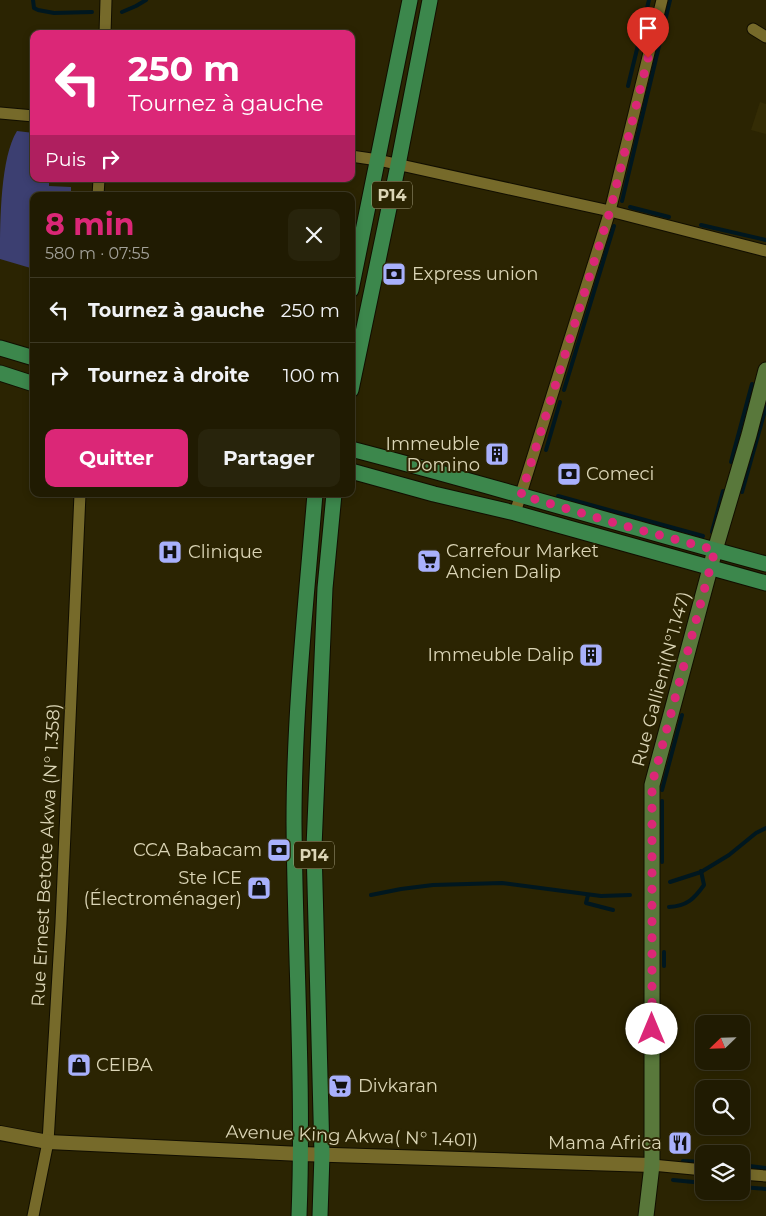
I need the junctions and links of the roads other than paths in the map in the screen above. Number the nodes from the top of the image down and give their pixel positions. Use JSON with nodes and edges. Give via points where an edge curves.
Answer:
{"nodes":[{"id":1,"x":106,"y":0,"type":"edge"},
{"id":2,"x":410,"y":0,"type":"edge"},
{"id":3,"x":430,"y":0,"type":"edge"},
{"id":4,"x":662,"y":0,"type":"edge"},
{"id":5,"x":753,"y":29,"type":"dead end"},
{"id":6,"x":106,"y":30,"type":"edge"},
{"id":7,"x":766,"y":37,"type":"edge"},
{"id":8,"x":30,"y":116,"type":"edge"},
{"id":9,"x":1,"y":117,"type":"edge"},
{"id":10,"x":355,"y":157,"type":"edge"},
{"id":11,"x":378,"y":160,"type":"junction"},
{"id":12,"x":398,"y":165,"type":"junction"},
{"id":13,"x":610,"y":211,"type":"junction"},
{"id":14,"x":766,"y":251,"type":"edge"},
{"id":15,"x":355,"y":271,"type":"edge"},
{"id":16,"x":0,"y":348,"type":"edge"},
{"id":17,"x":30,"y":357,"type":"edge"},
{"id":18,"x":766,"y":370,"type":"edge"},
{"id":19,"x":355,"y":371,"type":"edge"},
{"id":20,"x":0,"y":373,"type":"edge"},
{"id":21,"x":30,"y":383,"type":"edge"},
{"id":22,"x":355,"y":450,"type":"edge"},
{"id":23,"x":355,"y":472,"type":"edge"},
{"id":24,"x":521,"y":495,"type":"junction"},
{"id":25,"x":80,"y":497,"type":"edge"},
{"id":26,"x":315,"y":497,"type":"edge"},
{"id":27,"x":334,"y":497,"type":"edge"},
{"id":28,"x":515,"y":513,"type":"junction"},
{"id":29,"x":715,"y":550,"type":"junction"},
{"id":30,"x":766,"y":564,"type":"edge"},
{"id":31,"x":711,"y":569,"type":"junction"},
{"id":32,"x":766,"y":583,"type":"edge"},
{"id":33,"x":0,"y":1133,"type":"edge"},
{"id":34,"x":48,"y":1142,"type":"junction"},
{"id":35,"x":302,"y":1154,"type":"junction"},
{"id":36,"x":322,"y":1154,"type":"junction"},
{"id":37,"x":652,"y":1166,"type":"junction"},
{"id":38,"x":695,"y":1169,"type":"edge"},
{"id":39,"x":750,"y":1175,"type":"edge"},
{"id":40,"x":766,"y":1176,"type":"edge"},
{"id":41,"x":33,"y":1216,"type":"edge"},
{"id":42,"x":299,"y":1216,"type":"edge"},
{"id":43,"x":320,"y":1216,"type":"edge"},
{"id":44,"x":646,"y":1216,"type":"edge"}],
"edges":[{"from":1,"to":6,"type":"street"},
{"from":2,"to":11,"type":"main road","number":"P14"},
{"from":3,"to":12,"type":"main road","number":"P14"},
{"from":4,"to":13,"type":"street"},
{"from":5,"to":7,"type":"street"},
{"from":8,"to":9,"type":"street"},
{"from":10,"to":11,"type":"street"},
{"from":11,"to":12,"type":"street"},
{"from":11,"to":15,"type":"main road","number":"P14"},
{"from":12,"to":13,"type":"street"},
{"from":12,"to":19,"type":"main road","number":"P14"},
{"from":13,"to":14,"type":"street"},
{"from":13,"to":24,"type":"street"},
{"from":16,"to":17,"type":"main road"},
{"from":18,"to":29,"type":"main road","name":"Rue Gallieni(N°1.147)"},
{"from":20,"to":21,"type":"main road"},
{"from":22,"to":24,"type":"main road"},
{"from":23,"to":28,"type":"main road"},
{"from":24,"to":28,"type":"street"},
{"from":24,"to":29,"type":"main road"},
{"from":25,"to":34,"type":"street","name":"Rue Ernest Betote Akwa (N° 1.358)","via":[[62,924]]},
{"from":26,"to":35,"type":"main road","number":"P14","via":[[303,640],[294,822]]},
{"from":27,"to":36,"type":"main road","number":"P14","via":[[325,588],[314,847]]},
{"from":28,"to":31,"type":"main road"},
{"from":29,"to":30,"type":"main road"},
{"from":29,"to":31,"type":"main road","name":"Rue Gallieni(N°1.147)"},
{"from":31,"to":32,"type":"main road"},
{"from":31,"to":37,"type":"main road","name":"Rue Gallieni(N°1.147)","via":[[652,784]]},
{"from":33,"to":34,"type":"street","name":"Avenue King Akwa( N° 1.401)"},
{"from":34,"to":35,"type":"street","name":"Avenue King Akwa( N° 1.401)"},
{"from":34,"to":41,"type":"street","name":"Rue Ernest Betote Akwa (N° 1.358)"},
{"from":35,"to":36,"type":"street","name":"Avenue King Akwa( N° 1.401)"},
{"from":35,"to":42,"type":"main road","number":"P14"},
{"from":36,"to":37,"type":"street","name":"Avenue King Akwa( N° 1.401)"},
{"from":36,"to":43,"type":"main road","number":"P14"},
{"from":37,"to":38,"type":"street","name":"Avenue King Akwa( N° 1.401)"},
{"from":37,"to":44,"type":"main road","name":"Rue Gallieni(N°1.147)"},
{"from":39,"to":40,"type":"street"}]}
